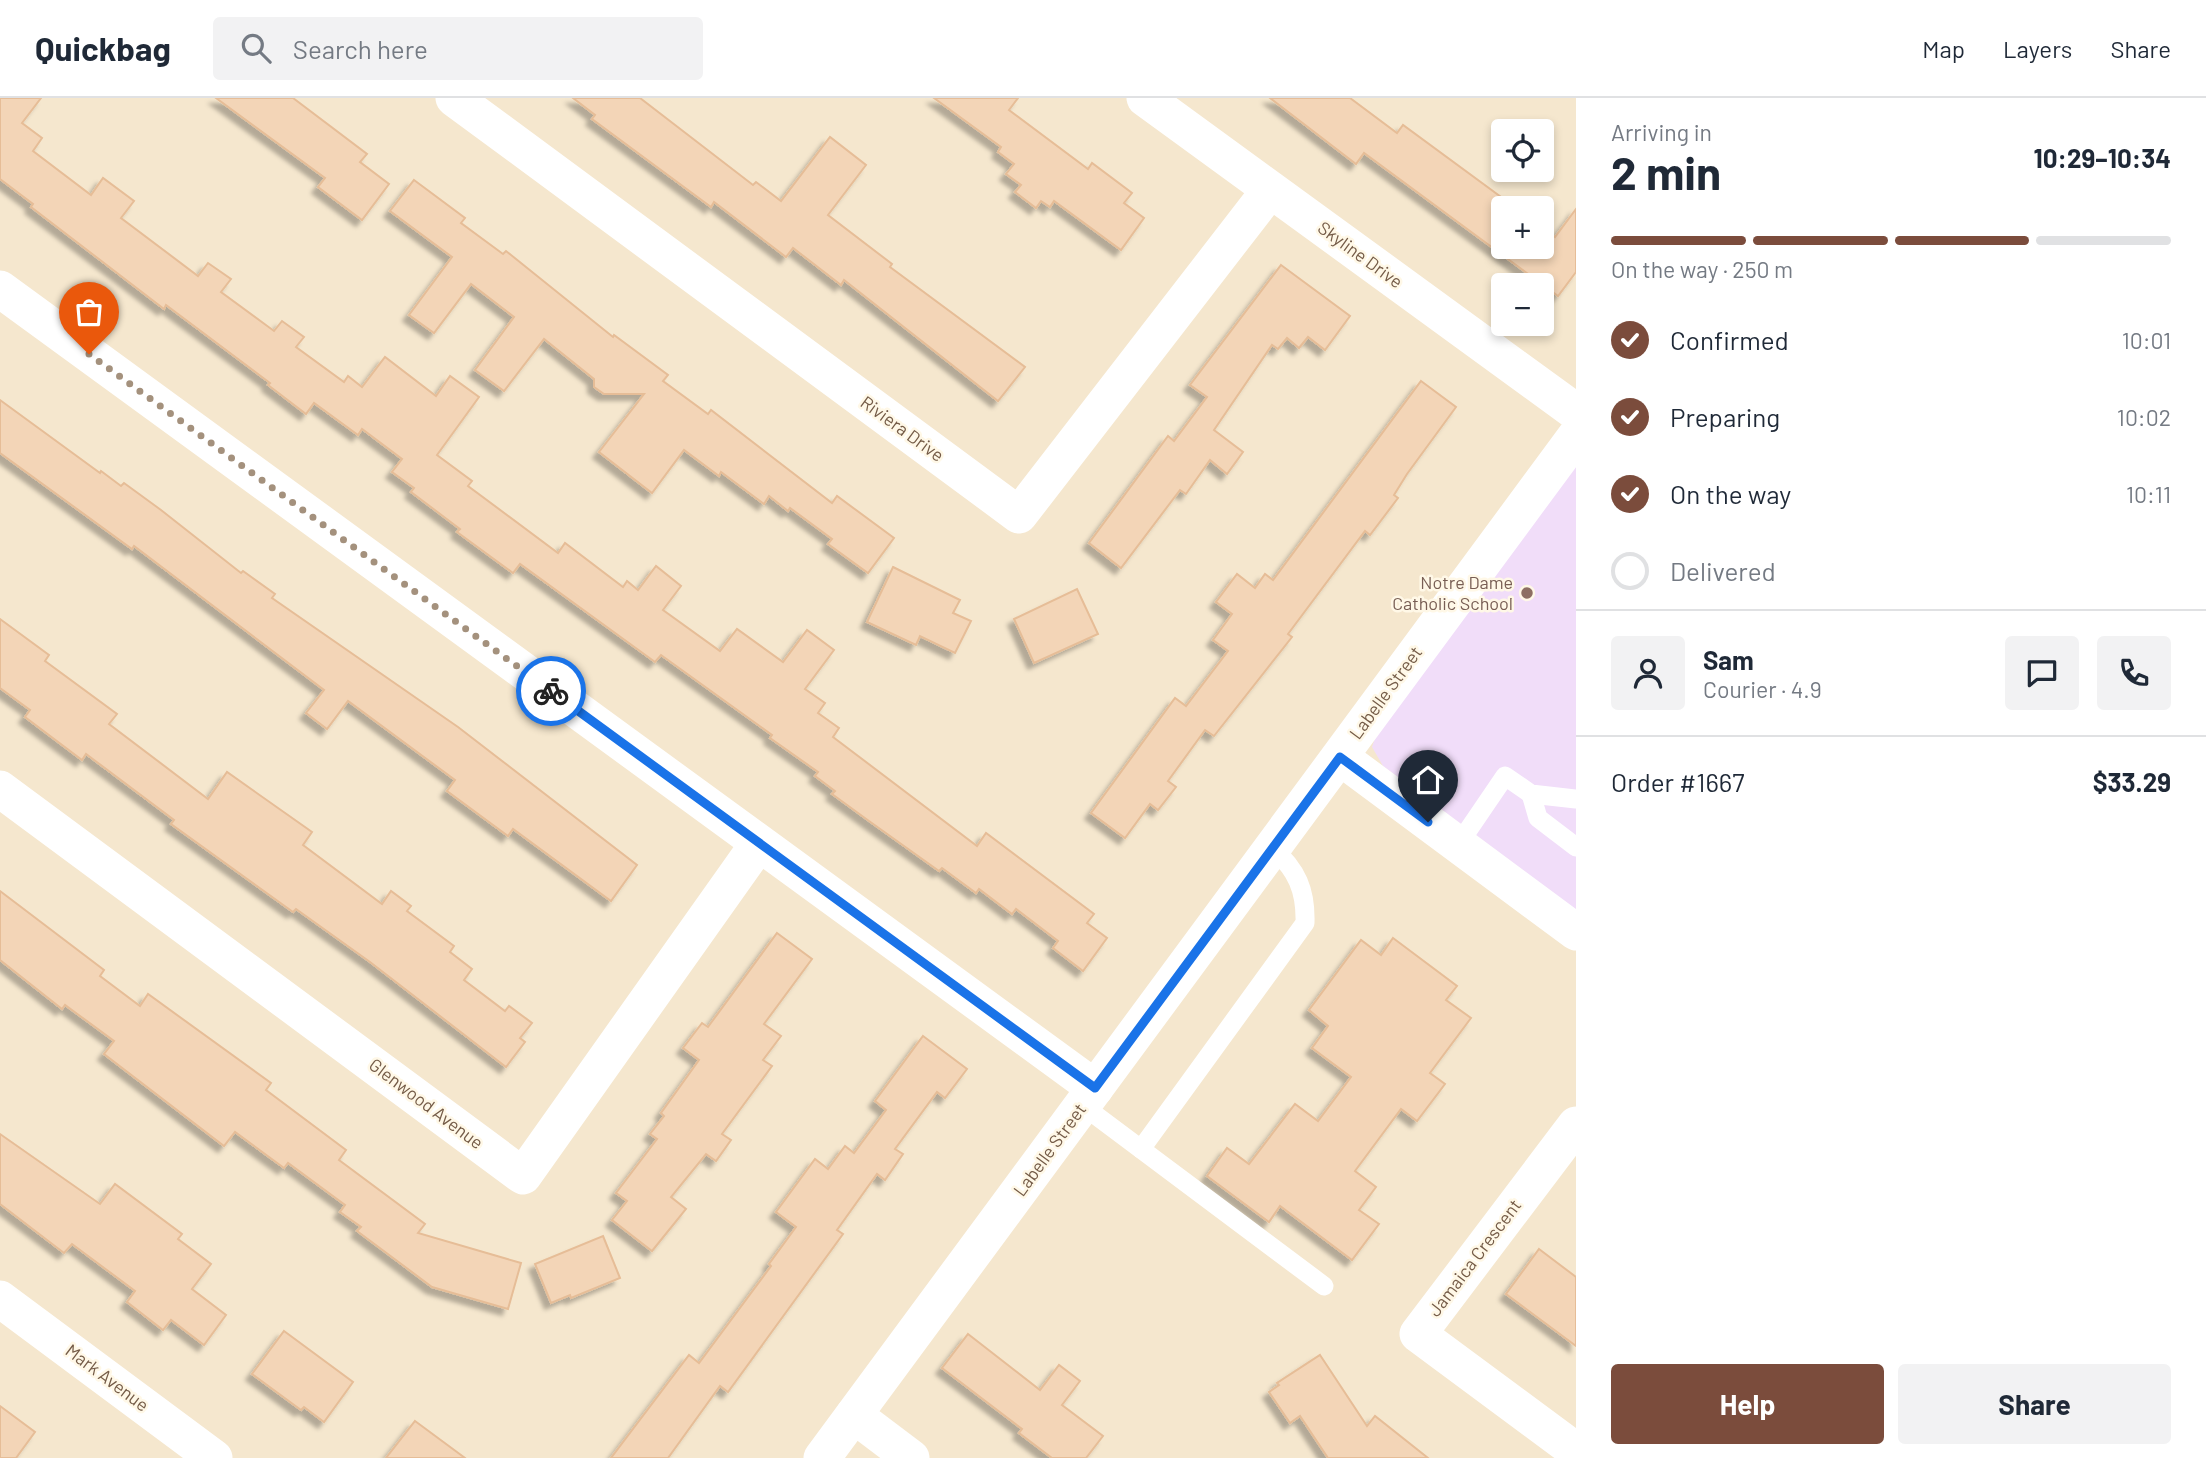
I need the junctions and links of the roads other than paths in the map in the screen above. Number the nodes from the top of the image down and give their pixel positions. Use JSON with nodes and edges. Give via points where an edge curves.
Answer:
{"nodes":[{"id":1,"x":454,"y":98,"type":"edge"},
{"id":2,"x":1145,"y":98,"type":"edge"},
{"id":3,"x":1270,"y":190,"type":"junction"},
{"id":4,"x":0,"y":289,"type":"edge"},
{"id":5,"x":1576,"y":412,"type":"edge"},
{"id":6,"x":1576,"y":436,"type":"edge"},
{"id":7,"x":1340,"y":757,"type":"junction"},
{"id":8,"x":0,"y":789,"type":"edge"},
{"id":9,"x":1531,"y":793,"type":"junction"},
{"id":10,"x":1576,"y":799,"type":"edge"},
{"id":11,"x":759,"y":843,"type":"junction"},
{"id":12,"x":1458,"y":845,"type":"junction"},
{"id":13,"x":1576,"y":847,"type":"edge"},
{"id":14,"x":1272,"y":848,"type":"junction"},
{"id":15,"x":1576,"y":932,"type":"edge"},
{"id":16,"x":1089,"y":1097,"type":"junction"},
{"id":17,"x":1576,"y":1125,"type":"edge"},
{"id":18,"x":1141,"y":1149,"type":"junction"},
{"id":19,"x":1324,"y":1286,"type":"dead end"},
{"id":20,"x":0,"y":1298,"type":"edge"},
{"id":21,"x":854,"y":1415,"type":"junction"},
{"id":22,"x":1576,"y":1451,"type":"edge"},
{"id":23,"x":214,"y":1458,"type":"edge"},
{"id":24,"x":822,"y":1458,"type":"edge"},
{"id":25,"x":911,"y":1458,"type":"edge"}],
"edges":[{"from":1,"to":3,"type":"street","name":"Riviera Drive","via":[[1019,515]]},
{"from":2,"to":3,"type":"street","name":"Skyline Drive"},
{"from":3,"to":5,"type":"street","name":"Skyline Drive"},
{"from":4,"to":11,"type":"street"},
{"from":6,"to":7,"type":"street","name":"Labelle Street"},
{"from":7,"to":12,"type":"street"},
{"from":7,"to":14,"type":"street","name":"Labelle Street"},
{"from":8,"to":11,"type":"street","name":"Glenwood Avenue","via":[[523,1176]]},
{"from":9,"to":10,"type":"lane"},
{"from":9,"to":12,"type":"lane","via":[[1505,776]]},
{"from":9,"to":13,"type":"lane","via":[[1538,818]]},
{"from":11,"to":16,"type":"street"},
{"from":12,"to":15,"type":"street"},
{"from":14,"to":16,"type":"street","name":"Labelle Street"},
{"from":14,"to":18,"type":"lane","via":[[1288,861],[1306,898],[1305,923]]},
{"from":16,"to":18,"type":"lane"},
{"from":16,"to":21,"type":"street","name":"Labelle Street"},
{"from":17,"to":22,"type":"street","name":"Jamaica Crescent","via":[[1418,1334]]},
{"from":18,"to":19,"type":"lane"},
{"from":20,"to":23,"type":"street","name":"Mark Avenue"},
{"from":21,"to":24,"type":"street","name":"Labelle Street"},
{"from":21,"to":25,"type":"street"}]}
